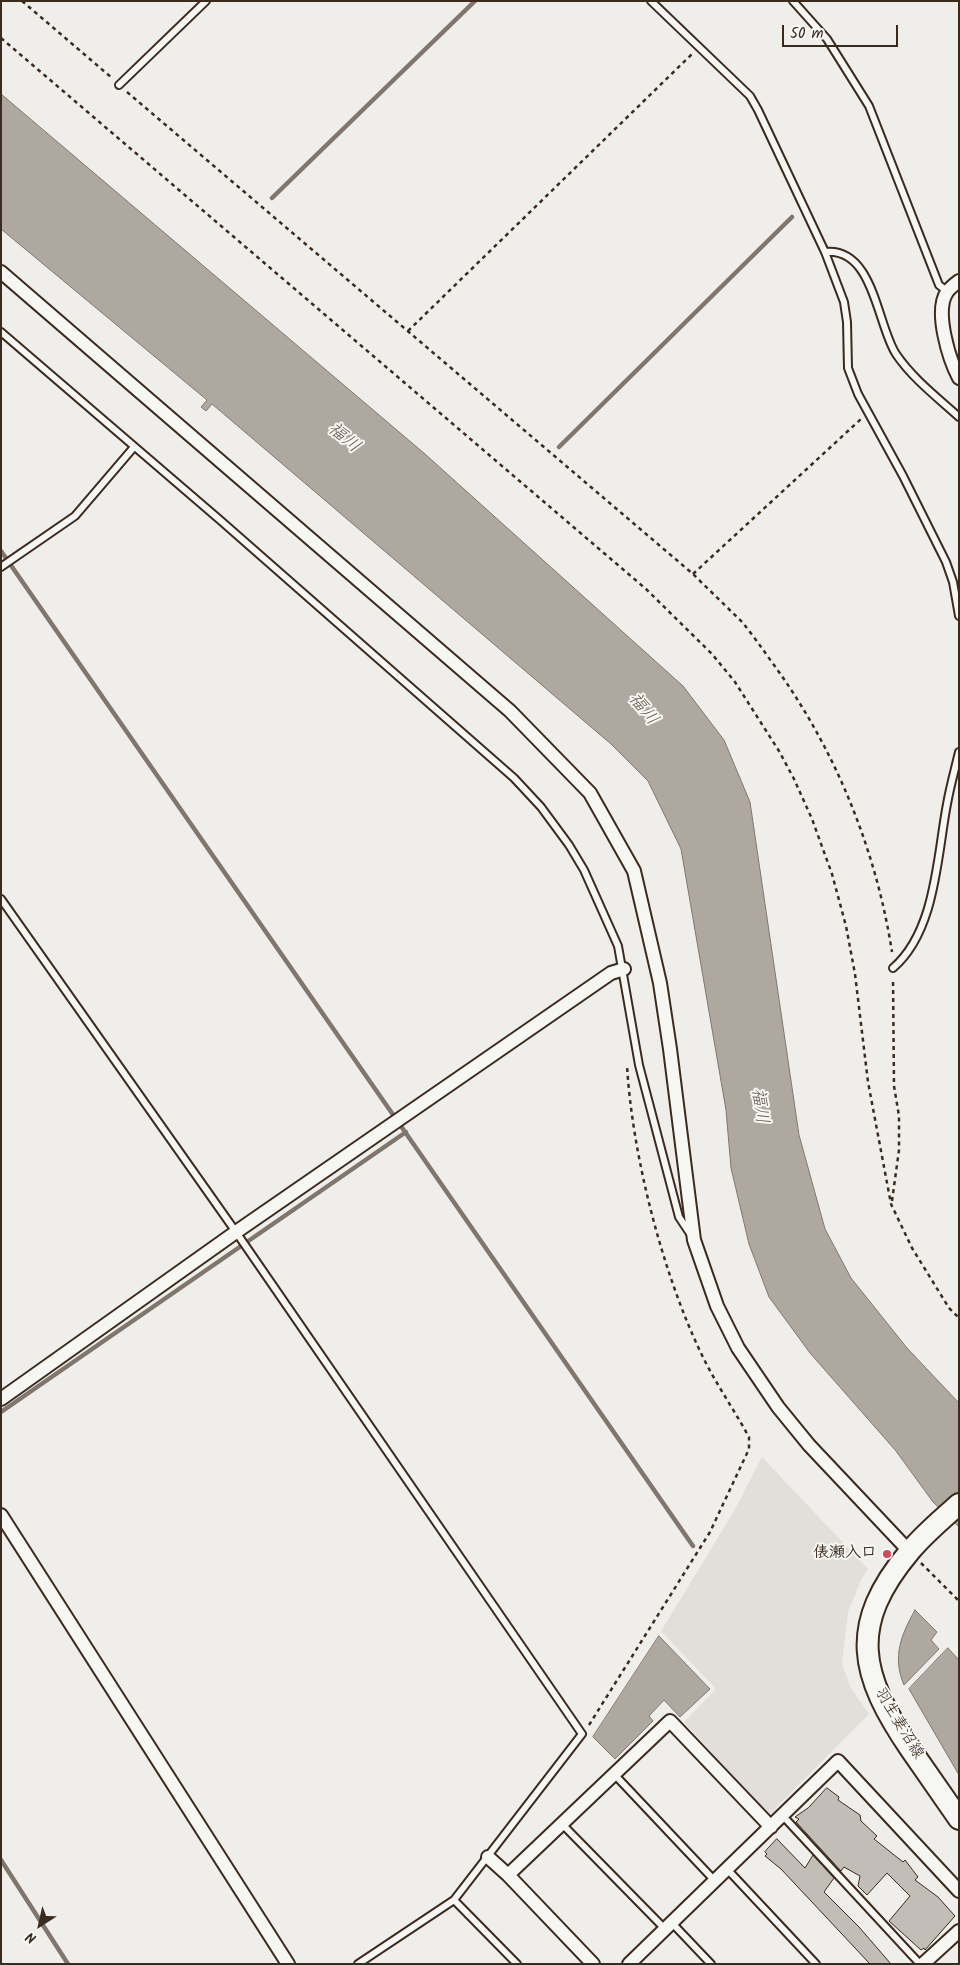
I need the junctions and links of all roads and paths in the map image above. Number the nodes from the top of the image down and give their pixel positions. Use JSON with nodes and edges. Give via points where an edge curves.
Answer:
{"nodes":[{"id":1,"x":22,"y":1,"type":"edge"},
{"id":2,"x":206,"y":1,"type":"edge"},
{"id":3,"x":652,"y":1,"type":"edge"},
{"id":4,"x":793,"y":1,"type":"edge"},
{"id":5,"x":1,"y":38,"type":"edge"},
{"id":6,"x":699,"y":47,"type":"junction"},
{"id":7,"x":120,"y":85,"type":"junction"},
{"id":8,"x":825,"y":252,"type":"junction"},
{"id":9,"x":1,"y":272,"type":"edge"},
{"id":10,"x":959,"y":281,"type":"edge"},
{"id":11,"x":947,"y":291,"type":"junction"},
{"id":12,"x":408,"y":331,"type":"junction"},
{"id":13,"x":1,"y":332,"type":"edge"},
{"id":14,"x":959,"y":378,"type":"edge"},
{"id":15,"x":868,"y":412,"type":"junction"},
{"id":16,"x":959,"y":417,"type":"edge"},
{"id":17,"x":134,"y":447,"type":"junction"},
{"id":18,"x":1,"y":567,"type":"edge"},
{"id":19,"x":693,"y":574,"type":"junction"},
{"id":20,"x":959,"y":616,"type":"edge"},
{"id":21,"x":959,"y":752,"type":"edge"},
{"id":22,"x":1,"y":899,"type":"edge"},
{"id":23,"x":893,"y":968,"type":"junction"},
{"id":24,"x":624,"y":969,"type":"junction"},
{"id":25,"x":628,"y":1056,"type":"dead end"},
{"id":26,"x":891,"y":1204,"type":"junction"},
{"id":27,"x":236,"y":1232,"type":"junction"},
{"id":28,"x":694,"y":1240,"type":"junction"},
{"id":29,"x":959,"y":1318,"type":"edge"},
{"id":30,"x":1,"y":1399,"type":"edge"},
{"id":31,"x":959,"y":1504,"type":"edge"},
{"id":32,"x":1,"y":1515,"type":"edge"},
{"id":33,"x":913,"y":1547,"type":"junction"},
{"id":34,"x":924,"y":1567,"type":"dead end"},
{"id":35,"x":959,"y":1602,"type":"edge"},
{"id":36,"x":582,"y":1734,"type":"junction"},
{"id":37,"x":614,"y":1774,"type":"junction"},
{"id":38,"x":782,"y":1816,"type":"junction"},
{"id":39,"x":959,"y":1818,"type":"edge"},
{"id":40,"x":562,"y":1824,"type":"junction"},
{"id":41,"x":771,"y":1827,"type":"junction"},
{"id":42,"x":488,"y":1858,"type":"junction"},
{"id":43,"x":727,"y":1870,"type":"junction"},
{"id":44,"x":508,"y":1875,"type":"junction"},
{"id":45,"x":715,"y":1881,"type":"junction"},
{"id":46,"x":959,"y":1891,"type":"edge"},
{"id":47,"x":454,"y":1900,"type":"junction"},
{"id":48,"x":668,"y":1926,"type":"junction"},
{"id":49,"x":959,"y":1931,"type":"edge"},
{"id":50,"x":288,"y":1964,"type":"edge"},
{"id":51,"x":358,"y":1964,"type":"edge"},
{"id":52,"x":517,"y":1964,"type":"edge"},
{"id":53,"x":593,"y":1964,"type":"edge"},
{"id":54,"x":629,"y":1964,"type":"edge"},
{"id":55,"x":711,"y":1964,"type":"edge"},
{"id":56,"x":816,"y":1964,"type":"edge"},
{"id":57,"x":922,"y":1964,"type":"edge"}],
"edges":[{"from":1,"to":7,"type":"path"},
{"from":2,"to":7,"type":"lane"},
{"from":3,"to":6,"type":"lane"},
{"from":4,"to":11,"type":"lane","via":[[826,39],[869,106],[939,285]]},
{"from":5,"to":26,"type":"path","via":[[646,589],[712,654],[734,682],[794,779],[832,874],[856,974],[868,1082]]},
{"from":6,"to":8,"type":"lane","via":[[750,96]]},
{"from":6,"to":12,"type":"path"},
{"from":7,"to":12,"type":"path"},
{"from":8,"to":15,"type":"lane","via":[[844,302],[848,368]]},
{"from":8,"to":16,"type":"lane","via":[[842,253],[859,268],[872,291],[898,356]]},
{"from":9,"to":28,"type":"street","via":[[510,711],[590,794],[634,871],[660,984]]},
{"from":10,"to":11,"type":"street"},
{"from":11,"to":14,"type":"street","via":[[943,337]]},
{"from":12,"to":19,"type":"path"},
{"from":13,"to":17,"type":"lane"},
{"from":15,"to":19,"type":"path"},
{"from":15,"to":20,"type":"lane","via":[[946,562]]},
{"from":17,"to":18,"type":"lane","via":[[75,516]]},
{"from":17,"to":24,"type":"lane","via":[[514,778],[570,845],[618,946]]},
{"from":19,"to":23,"type":"path","via":[[742,623],[789,686],[820,736],[870,854],[885,906]]},
{"from":21,"to":23,"type":"lane","via":[[927,910],[918,935],[905,957]]},
{"from":22,"to":27,"type":"lane"},
{"from":23,"to":26,"type":"path","via":[[894,1086],[899,1133]]},
{"from":24,"to":27,"type":"street","via":[[611,973]]},
{"from":24,"to":28,"type":"lane","via":[[639,1065],[663,1160],[679,1217]]},
{"from":25,"to":36,"type":"path","via":[[629,1102],[670,1276],[700,1353],[749,1437],[748,1449],[710,1532],[602,1708]]},
{"from":26,"to":29,"type":"path","via":[[912,1248],[949,1308]]},
{"from":27,"to":30,"type":"street"},
{"from":27,"to":36,"type":"lane"},
{"from":28,"to":33,"type":"street","via":[[717,1306],[758,1381],[810,1445]]},
{"from":31,"to":33,"type":"main road","name":"羽生妻沼線"},
{"from":32,"to":50,"type":"street"},
{"from":33,"to":39,"type":"main road","name":"羽生妻沼線","via":[[885,1586],[872,1619],[869,1668],[875,1688],[890,1716]]},
{"from":34,"to":35,"type":"path"},
{"from":36,"to":42,"type":"lane"},
{"from":37,"to":40,"type":"street"},
{"from":37,"to":41,"type":"street","via":[[670,1721]]},
{"from":37,"to":45,"type":"lane"},
{"from":38,"to":41,"type":"street"},
{"from":38,"to":46,"type":"street","via":[[838,1761]]},
{"from":38,"to":57,"type":"lane"},
{"from":40,"to":44,"type":"street"},
{"from":40,"to":48,"type":"lane"},
{"from":41,"to":43,"type":"street"},
{"from":42,"to":44,"type":"street"},
{"from":42,"to":47,"type":"lane"},
{"from":43,"to":45,"type":"street"},
{"from":43,"to":56,"type":"lane"},
{"from":44,"to":53,"type":"street"},
{"from":45,"to":48,"type":"street"},
{"from":47,"to":51,"type":"lane"},
{"from":47,"to":52,"type":"lane"},
{"from":48,"to":54,"type":"street"},
{"from":48,"to":55,"type":"lane"},
{"from":49,"to":57,"type":"street"}]}
